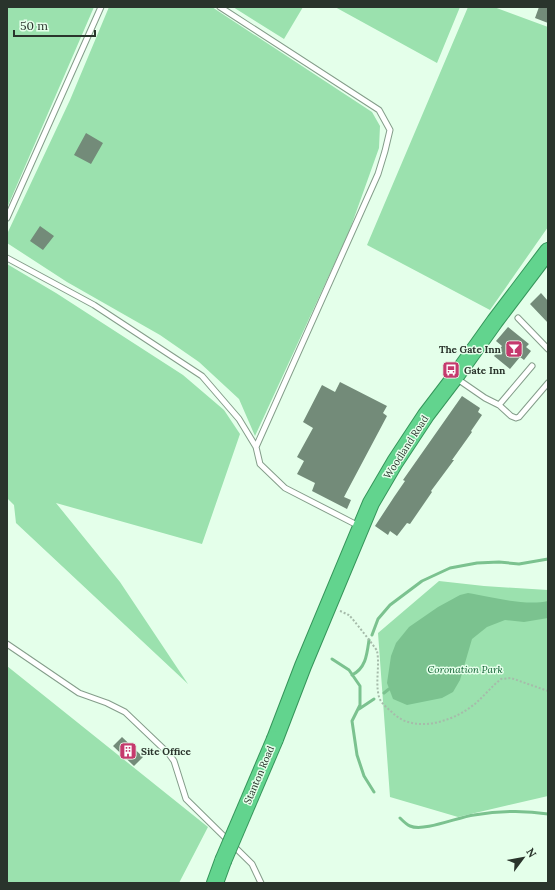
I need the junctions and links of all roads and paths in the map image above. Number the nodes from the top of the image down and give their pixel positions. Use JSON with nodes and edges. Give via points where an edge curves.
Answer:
{"nodes":[{"id":1,"x":101,"y":7,"type":"edge"},
{"id":2,"x":220,"y":7,"type":"edge"},
{"id":3,"x":7,"y":218,"type":"edge"},
{"id":4,"x":548,"y":251,"type":"edge"},
{"id":5,"x":7,"y":258,"type":"edge"},
{"id":6,"x":518,"y":318,"type":"dead end"},
{"id":7,"x":548,"y":349,"type":"edge"},
{"id":8,"x":532,"y":366,"type":"dead end"},
{"id":9,"x":455,"y":377,"type":"junction"},
{"id":10,"x":548,"y":382,"type":"edge"},
{"id":11,"x":499,"y":405,"type":"junction"},
{"id":12,"x":256,"y":447,"type":"junction"},
{"id":13,"x":361,"y":527,"type":"junction"},
{"id":14,"x":328,"y":606,"type":"junction"},
{"id":15,"x":7,"y":644,"type":"edge"},
{"id":16,"x":303,"y":666,"type":"joint"},
{"id":17,"x":548,"y":691,"type":"edge"},
{"id":18,"x":214,"y":883,"type":"edge"},
{"id":19,"x":261,"y":883,"type":"edge"}],
"edges":[{"from":1,"to":3,"type":"lane"},
{"from":2,"to":12,"type":"lane","via":[[379,110],[390,130],[378,174]]},
{"from":4,"to":9,"type":"highway","name":"Woodland Road"},
{"from":5,"to":12,"type":"lane","via":[[94,305],[202,376],[239,419]]},
{"from":6,"to":7,"type":"lane"},
{"from":8,"to":11,"type":"lane"},
{"from":9,"to":11,"type":"lane"},
{"from":9,"to":13,"type":"highway","name":"Woodland Road","via":[[395,462],[371,503]]},
{"from":10,"to":11,"type":"lane","via":[[519,417],[511,416]]},
{"from":12,"to":13,"type":"lane","via":[[260,464],[285,488]]},
{"from":13,"to":14,"type":"highway","name":"Woodland Road"},
{"from":14,"to":16,"type":"highway","name":"Woodland Road"},
{"from":14,"to":17,"type":"path","via":[[349,616],[377,650],[379,698],[398,718],[408,722],[423,725],[455,716],[477,703],[501,679],[511,678]]},
{"from":15,"to":19,"type":"lane","via":[[79,693],[125,712],[169,754],[174,761],[186,798],[252,864]]},
{"from":16,"to":18,"type":"highway","name":"Stanton Road","bridge":true}]}
